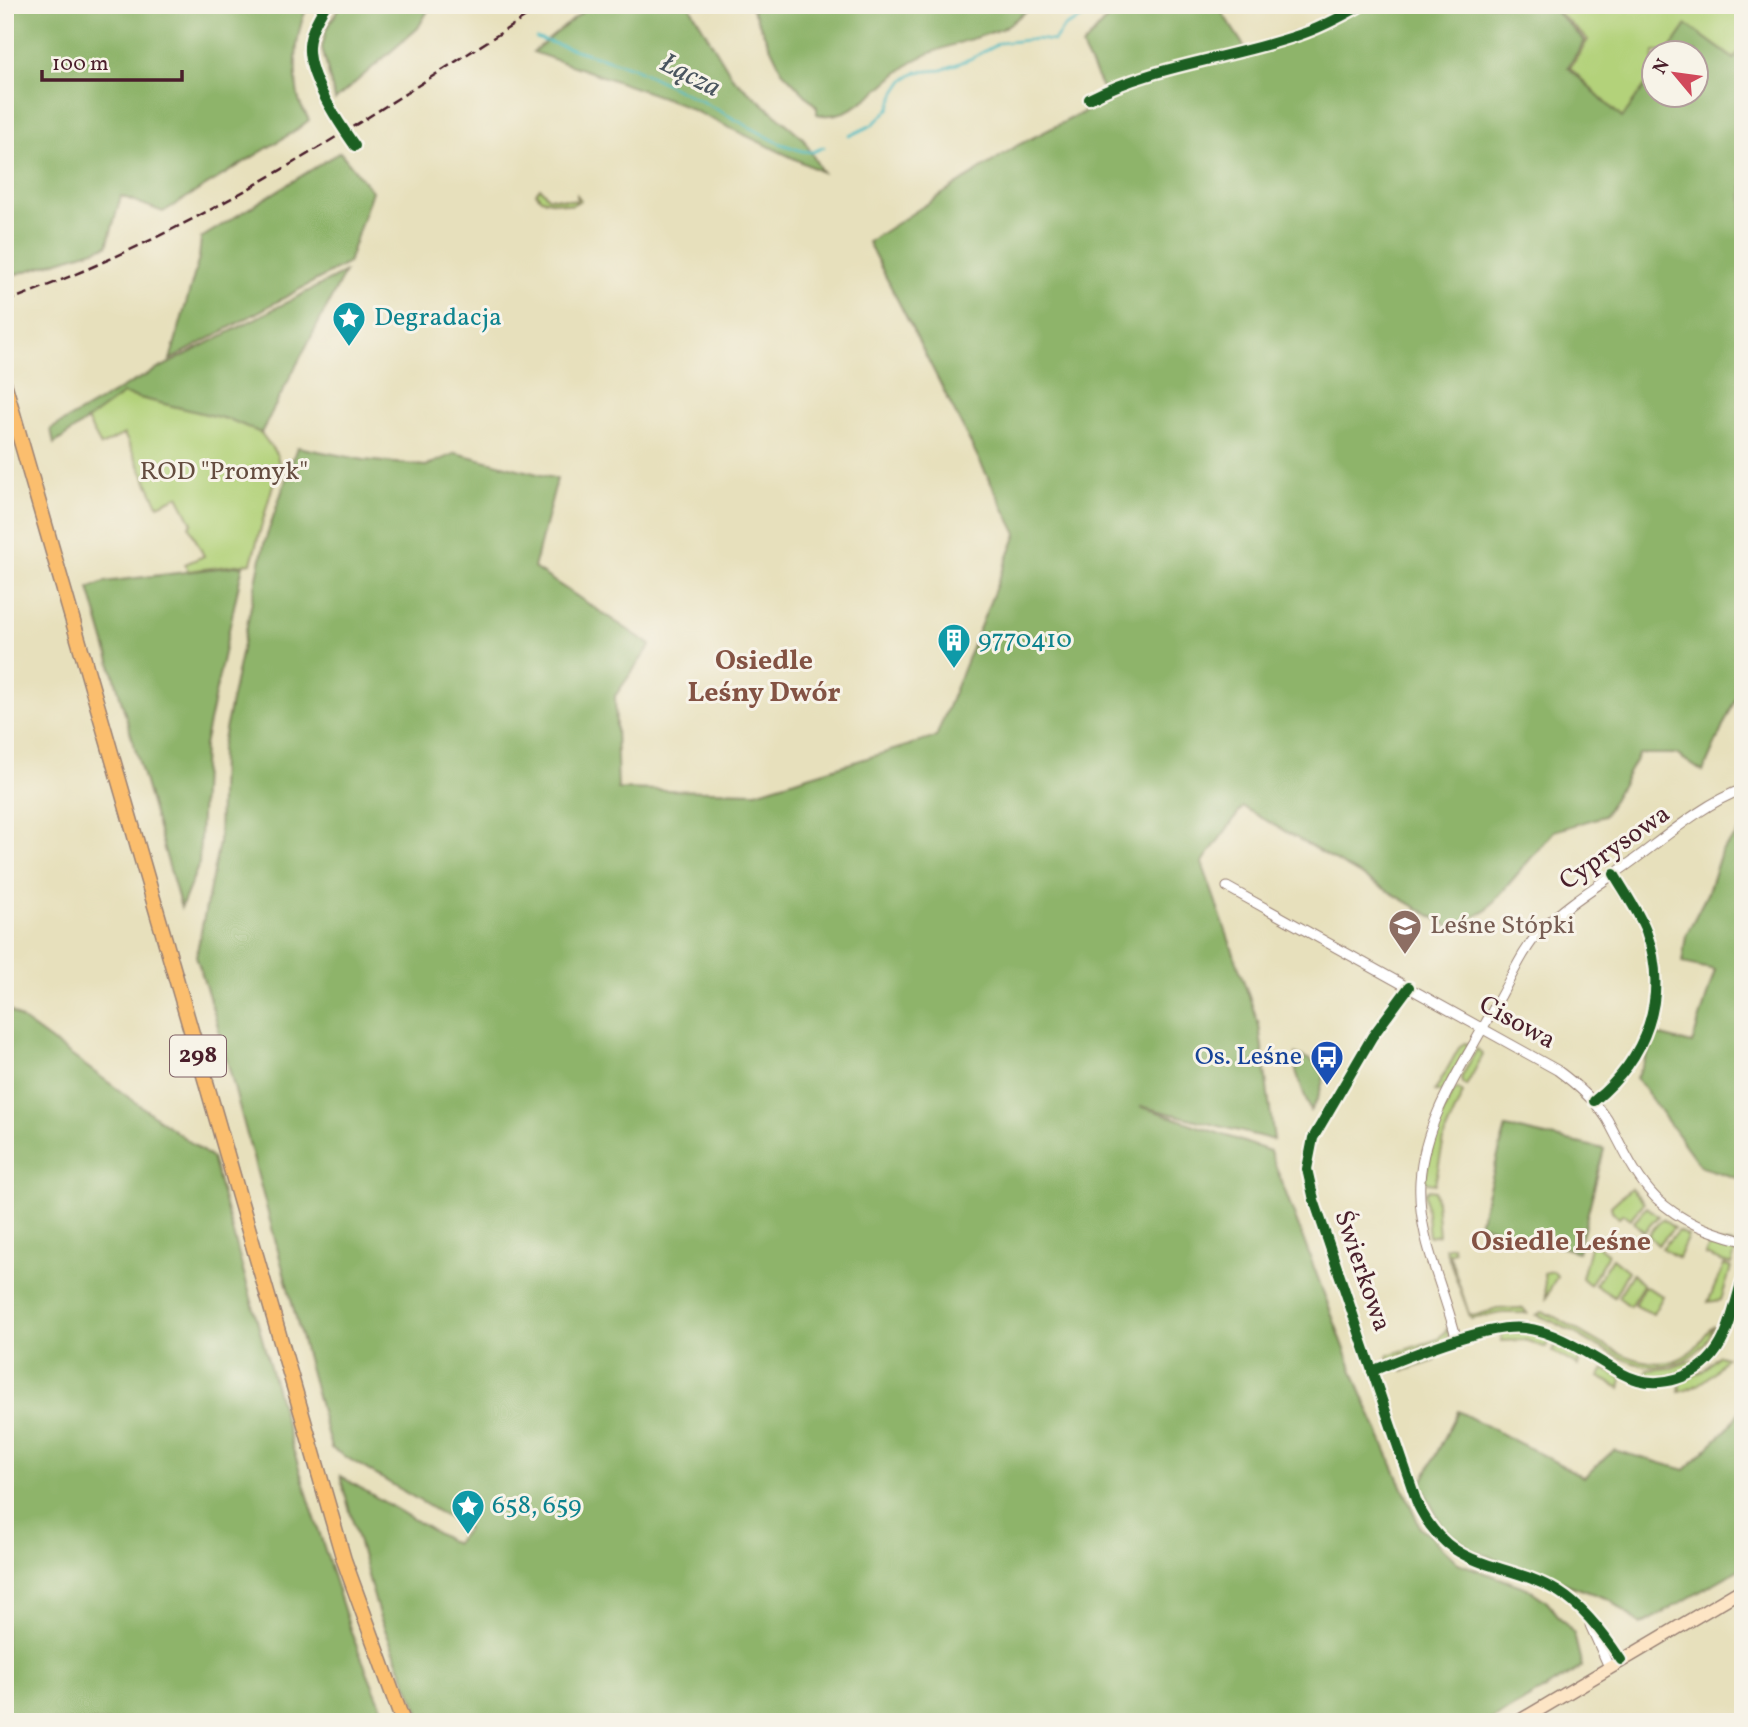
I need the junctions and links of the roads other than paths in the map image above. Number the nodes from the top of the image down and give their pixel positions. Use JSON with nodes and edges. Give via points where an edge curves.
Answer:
{"nodes":[{"id":1,"x":326,"y":5,"type":"edge"},
{"id":2,"x":1362,"y":5,"type":"edge"},
{"id":3,"x":1089,"y":99,"type":"dead end"},
{"id":4,"x":339,"y":121,"type":"dead end"},
{"id":5,"x":347,"y":134,"type":"dead end"},
{"id":6,"x":355,"y":146,"type":"dead end"},
{"id":7,"x":5,"y":386,"type":"edge"},
{"id":8,"x":1743,"y":789,"type":"edge"},
{"id":9,"x":1614,"y":874,"type":"junction"},
{"id":10,"x":1227,"y":887,"type":"dead end"},
{"id":11,"x":1409,"y":987,"type":"junction"},
{"id":12,"x":1484,"y":1028,"type":"junction"},
{"id":13,"x":1594,"y":1101,"type":"junction"},
{"id":14,"x":1743,"y":1241,"type":"edge"},
{"id":15,"x":1743,"y":1277,"type":"edge"},
{"id":16,"x":1457,"y":1340,"type":"junction"},
{"id":17,"x":1372,"y":1371,"type":"junction"},
{"id":18,"x":1743,"y":1589,"type":"edge"},
{"id":19,"x":1588,"y":1620,"type":"junction"},
{"id":20,"x":1621,"y":1660,"type":"junction"},
{"id":21,"x":1609,"y":1667,"type":"junction"},
{"id":22,"x":404,"y":1722,"type":"edge"},
{"id":23,"x":1518,"y":1722,"type":"edge"}],
"edges":[{"from":1,"to":4,"type":"street","via":[[309,47],[314,74]]},
{"from":2,"to":3,"type":"street","via":[[1298,36],[1196,62]]},
{"from":5,"to":6,"type":"street"},
{"from":7,"to":22,"type":"main road","number":"298","via":[[344,1560]]},
{"from":8,"to":9,"type":"street","name":"Cyprysowa","via":[[1698,814]]},
{"from":9,"to":12,"type":"street","name":"Cyprysowa","via":[[1542,929]]},
{"from":9,"to":13,"type":"street","via":[[1649,942],[1654,999],[1632,1063]]},
{"from":10,"to":11,"type":"street","name":"Cisowa"},
{"from":11,"to":12,"type":"street","name":"Cisowa"},
{"from":11,"to":17,"type":"street","name":"Świerkowa","via":[[1373,1035],[1320,1124],[1309,1153],[1309,1184]]},
{"from":12,"to":13,"type":"street","name":"Cisowa","via":[[1557,1069]]},
{"from":12,"to":16,"type":"street","name":"Cyprysowa","via":[[1434,1120],[1420,1179],[1424,1239]]},
{"from":13,"to":14,"type":"street","name":"Cisowa","via":[[1655,1197],[1702,1229]]},
{"from":15,"to":16,"type":"street","via":[[1729,1324],[1713,1355],[1693,1372],[1666,1382],[1636,1380],[1555,1337],[1527,1328],[1508,1327]]},
{"from":16,"to":17,"type":"street"},
{"from":17,"to":19,"type":"street","name":"Świerkowa","via":[[1416,1503],[1434,1532],[1462,1554],[1557,1591]]},
{"from":18,"to":20,"type":"main road"},
{"from":19,"to":20,"type":"street","name":"Świerkowa"},
{"from":19,"to":21,"type":"street"},
{"from":20,"to":21,"type":"main road"},
{"from":21,"to":23,"type":"main road"}]}
